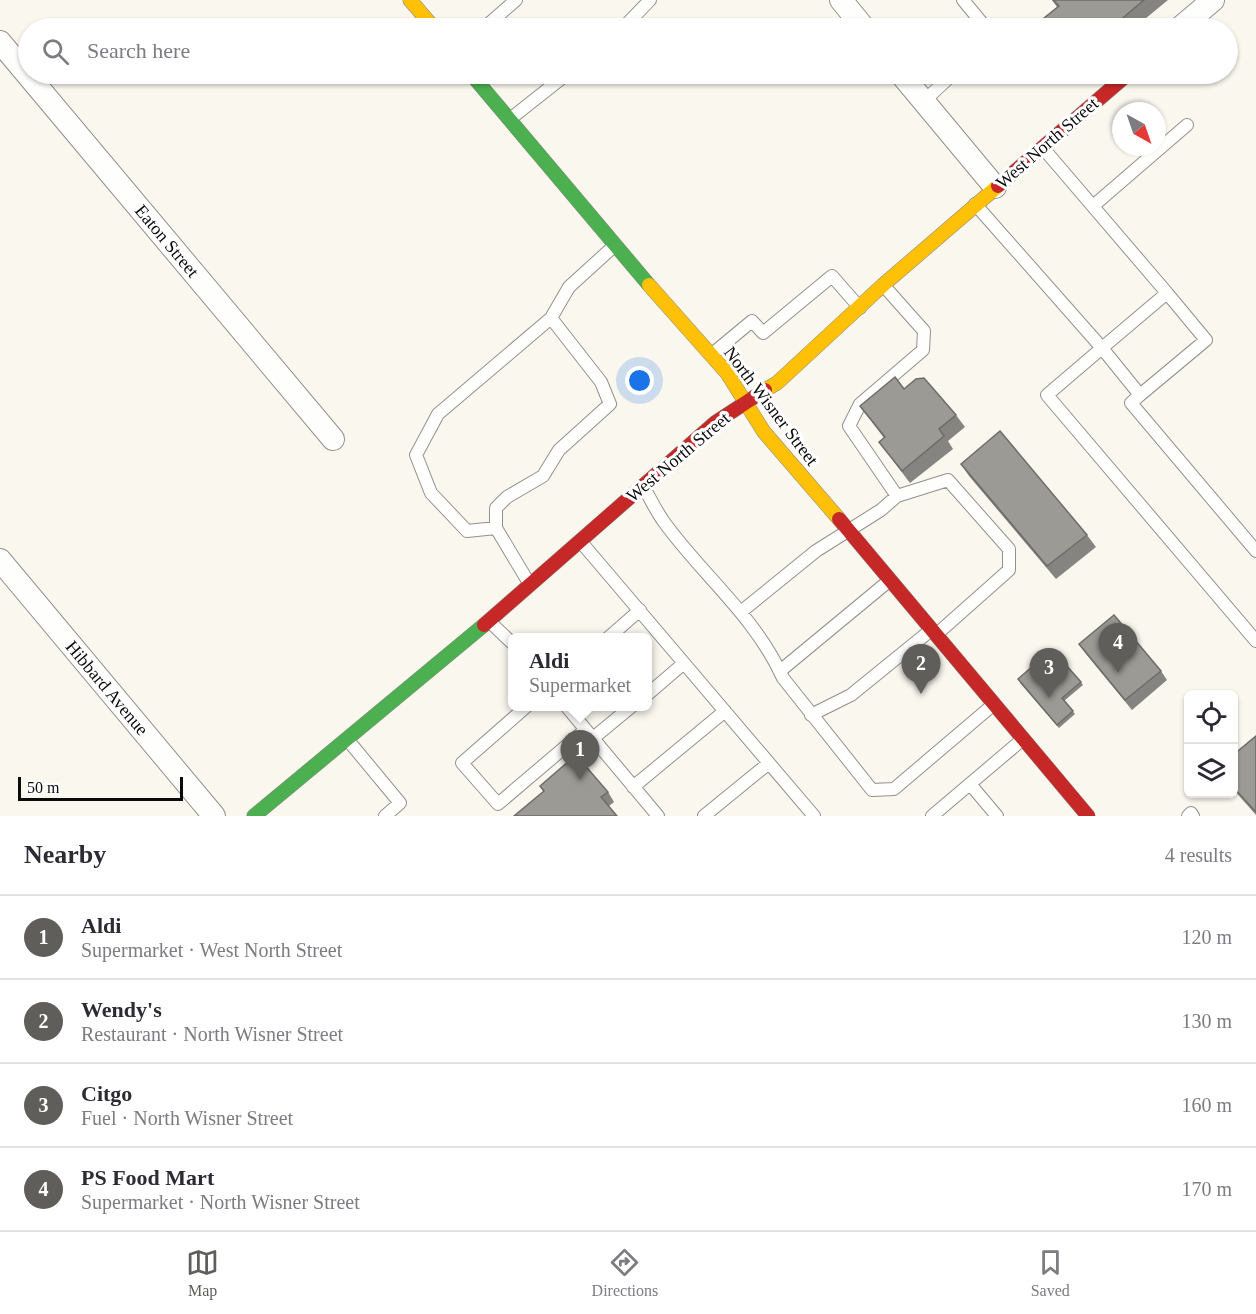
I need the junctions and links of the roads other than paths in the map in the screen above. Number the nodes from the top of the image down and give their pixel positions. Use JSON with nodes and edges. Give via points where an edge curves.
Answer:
{"nodes":[{"id":1,"x":410,"y":0,"type":"edge"},
{"id":2,"x":516,"y":0,"type":"edge"},
{"id":3,"x":650,"y":0,"type":"edge"},
{"id":4,"x":841,"y":0,"type":"edge"},
{"id":5,"x":963,"y":0,"type":"edge"},
{"id":6,"x":1213,"y":0,"type":"edge"},
{"id":7,"x":425,"y":18,"type":"edge"},
{"id":8,"x":495,"y":18,"type":"edge"},
{"id":9,"x":633,"y":18,"type":"edge"},
{"id":10,"x":856,"y":18,"type":"edge"},
{"id":11,"x":978,"y":18,"type":"edge"},
{"id":12,"x":1192,"y":18,"type":"edge"},
{"id":13,"x":0,"y":42,"type":"edge"},
{"id":14,"x":18,"y":63,"type":"edge"},
{"id":15,"x":35,"y":84,"type":"edge"},
{"id":16,"x":480,"y":84,"type":"edge"},
{"id":17,"x":554,"y":84,"type":"edge"},
{"id":18,"x":910,"y":84,"type":"edge"},
{"id":19,"x":942,"y":84,"type":"edge"},
{"id":20,"x":1116,"y":84,"type":"edge"},
{"id":21,"x":924,"y":101,"type":"junction"},
{"id":22,"x":510,"y":119,"type":"junction"},
{"id":23,"x":1187,"y":125,"type":"dead end"},
{"id":24,"x":1042,"y":147,"type":"junction"},
{"id":25,"x":995,"y":187,"type":"junction"},
{"id":26,"x":975,"y":204,"type":"junction"},
{"id":27,"x":1093,"y":206,"type":"junction"},
{"id":28,"x":614,"y":246,"type":"junction"},
{"id":29,"x":884,"y":285,"type":"junction"},
{"id":30,"x":1167,"y":293,"type":"junction"},
{"id":31,"x":860,"y":309,"type":"junction"},
{"id":32,"x":551,"y":318,"type":"junction"},
{"id":33,"x":1102,"y":348,"type":"junction"},
{"id":34,"x":711,"y":355,"type":"junction"},
{"id":35,"x":1140,"y":395,"type":"junction"},
{"id":36,"x":747,"y":403,"type":"junction"},
{"id":37,"x":333,"y":439,"type":"dead end"},
{"id":38,"x":643,"y":485,"type":"junction"},
{"id":39,"x":897,"y":496,"type":"junction"},
{"id":40,"x":496,"y":528,"type":"junction"},
{"id":41,"x":847,"y":530,"type":"junction"},
{"id":42,"x":580,"y":542,"type":"junction"},
{"id":43,"x":1256,"y":551,"type":"edge"},
{"id":44,"x":0,"y":560,"type":"edge"},
{"id":45,"x":891,"y":579,"type":"junction"},
{"id":46,"x":530,"y":584,"type":"junction"},
{"id":47,"x":640,"y":610,"type":"junction"},
{"id":48,"x":742,"y":611,"type":"junction"},
{"id":49,"x":489,"y":621,"type":"junction"},
{"id":50,"x":935,"y":632,"type":"junction"},
{"id":51,"x":614,"y":633,"type":"edge"},
{"id":52,"x":508,"y":638,"type":"edge"},
{"id":53,"x":1256,"y":641,"type":"edge"},
{"id":54,"x":684,"y":663,"type":"junction"},
{"id":55,"x":780,"y":671,"type":"junction"},
{"id":56,"x":652,"y":691,"type":"edge"},
{"id":57,"x":995,"y":704,"type":"junction"},
{"id":58,"x":521,"y":711,"type":"edge"},
{"id":59,"x":570,"y":711,"type":"edge"},
{"id":60,"x":624,"y":711,"type":"edge"},
{"id":61,"x":725,"y":711,"type":"junction"},
{"id":62,"x":811,"y":715,"type":"junction"},
{"id":63,"x":589,"y":734,"type":"junction"},
{"id":64,"x":1023,"y":738,"type":"junction"},
{"id":65,"x":346,"y":739,"type":"junction"},
{"id":66,"x":769,"y":763,"type":"junction"},
{"id":67,"x":970,"y":784,"type":"junction"},
{"id":68,"x":633,"y":787,"type":"junction"},
{"id":69,"x":214,"y":816,"type":"edge"},
{"id":70,"x":254,"y":816,"type":"edge"},
{"id":71,"x":385,"y":816,"type":"edge"},
{"id":72,"x":658,"y":816,"type":"edge"},
{"id":73,"x":704,"y":816,"type":"edge"},
{"id":74,"x":814,"y":816,"type":"edge"},
{"id":75,"x":932,"y":816,"type":"edge"},
{"id":76,"x":997,"y":816,"type":"edge"},
{"id":77,"x":1088,"y":816,"type":"edge"},
{"id":78,"x":1188,"y":816,"type":"edge"},
{"id":79,"x":1193,"y":816,"type":"edge"}],
"edges":[{"from":1,"to":7,"type":"street"},
{"from":2,"to":8,"type":"lane"},
{"from":3,"to":9,"type":"lane"},
{"from":4,"to":10,"type":"street"},
{"from":5,"to":11,"type":"lane"},
{"from":6,"to":12,"type":"street"},
{"from":13,"to":14,"type":"street","name":"Eaton Street"},
{"from":15,"to":37,"type":"street","name":"Eaton Street"},
{"from":16,"to":22,"type":"street","name":"North Wisner Street"},
{"from":17,"to":22,"type":"lane"},
{"from":18,"to":21,"type":"street"},
{"from":19,"to":21,"type":"lane"},
{"from":20,"to":24,"type":"street","name":"West North Street"},
{"from":21,"to":25,"type":"street"},
{"from":22,"to":28,"type":"street","name":"North Wisner Street"},
{"from":23,"to":27,"type":"lane"},
{"from":24,"to":25,"type":"street","name":"West North Street"},
{"from":24,"to":27,"type":"lane"},
{"from":25,"to":26,"type":"street","name":"West North Street"},
{"from":26,"to":29,"type":"street","name":"West North Street"},
{"from":26,"to":33,"type":"lane"},
{"from":27,"to":30,"type":"lane"},
{"from":28,"to":32,"type":"lane","via":[[569,287]]},
{"from":28,"to":34,"type":"street","name":"North Wisner Street"},
{"from":29,"to":31,"type":"street","name":"West North Street"},
{"from":29,"to":39,"type":"lane","via":[[924,330],[923,350],[860,404],[849,426]]},
{"from":30,"to":33,"type":"lane"},
{"from":30,"to":35,"type":"lane","via":[[1206,340]]},
{"from":31,"to":34,"type":"lane","via":[[832,276],[763,333],[752,321]]},
{"from":31,"to":36,"type":"street","name":"West North Street","via":[[777,383]]},
{"from":32,"to":40,"type":"lane","via":[[601,382],[610,404],[559,450],[543,476],[496,508]]},
{"from":32,"to":40,"type":"lane","via":[[438,414],[416,455],[431,493],[467,531]]},
{"from":33,"to":35,"type":"lane"},
{"from":33,"to":53,"type":"lane","via":[[1047,395]]},
{"from":34,"to":36,"type":"street","name":"North Wisner Street"},
{"from":35,"to":43,"type":"lane","via":[[1131,403]]},
{"from":36,"to":38,"type":"street","name":"West North Street","via":[[716,422]]},
{"from":36,"to":41,"type":"street","name":"North Wisner Street","via":[[764,432]]},
{"from":38,"to":42,"type":"street","name":"West North Street"},
{"from":38,"to":48,"type":"lane","via":[[663,522]]},
{"from":39,"to":41,"type":"lane"},
{"from":39,"to":50,"type":"lane","via":[[948,480],[1009,549],[1009,570]]},
{"from":40,"to":46,"type":"lane"},
{"from":41,"to":45,"type":"street","name":"North Wisner Street"},
{"from":41,"to":48,"type":"lane"},
{"from":42,"to":46,"type":"street","name":"West North Street"},
{"from":42,"to":47,"type":"lane"},
{"from":44,"to":69,"type":"street","name":"Hibbard Avenue"},
{"from":45,"to":50,"type":"street","name":"North Wisner Street"},
{"from":45,"to":55,"type":"lane"},
{"from":46,"to":49,"type":"street","name":"West North Street"},
{"from":47,"to":51,"type":"lane"},
{"from":47,"to":54,"type":"lane"},
{"from":48,"to":55,"type":"lane"},
{"from":49,"to":52,"type":"lane"},
{"from":49,"to":65,"type":"street","name":"West North Street"},
{"from":50,"to":57,"type":"street","name":"North Wisner Street"},
{"from":50,"to":62,"type":"lane","via":[[851,696]]},
{"from":54,"to":56,"type":"lane"},
{"from":54,"to":61,"type":"lane"},
{"from":55,"to":62,"type":"lane"},
{"from":57,"to":62,"type":"lane","via":[[894,789],[872,790]]},
{"from":57,"to":64,"type":"street","name":"North Wisner Street"},
{"from":58,"to":63,"type":"lane","via":[[462,763],[498,804]]},
{"from":59,"to":63,"type":"lane"},
{"from":60,"to":63,"type":"lane"},
{"from":61,"to":66,"type":"lane"},
{"from":61,"to":68,"type":"lane"},
{"from":63,"to":68,"type":"lane"},
{"from":64,"to":67,"type":"lane"},
{"from":64,"to":77,"type":"street","name":"North Wisner Street"},
{"from":65,"to":70,"type":"street","name":"West North Street"},
{"from":65,"to":71,"type":"lane","via":[[400,803]]},
{"from":66,"to":73,"type":"lane"},
{"from":66,"to":74,"type":"lane"},
{"from":67,"to":75,"type":"lane"},
{"from":67,"to":76,"type":"lane"},
{"from":68,"to":72,"type":"lane"},
{"from":78,"to":79,"type":"lane"}]}
